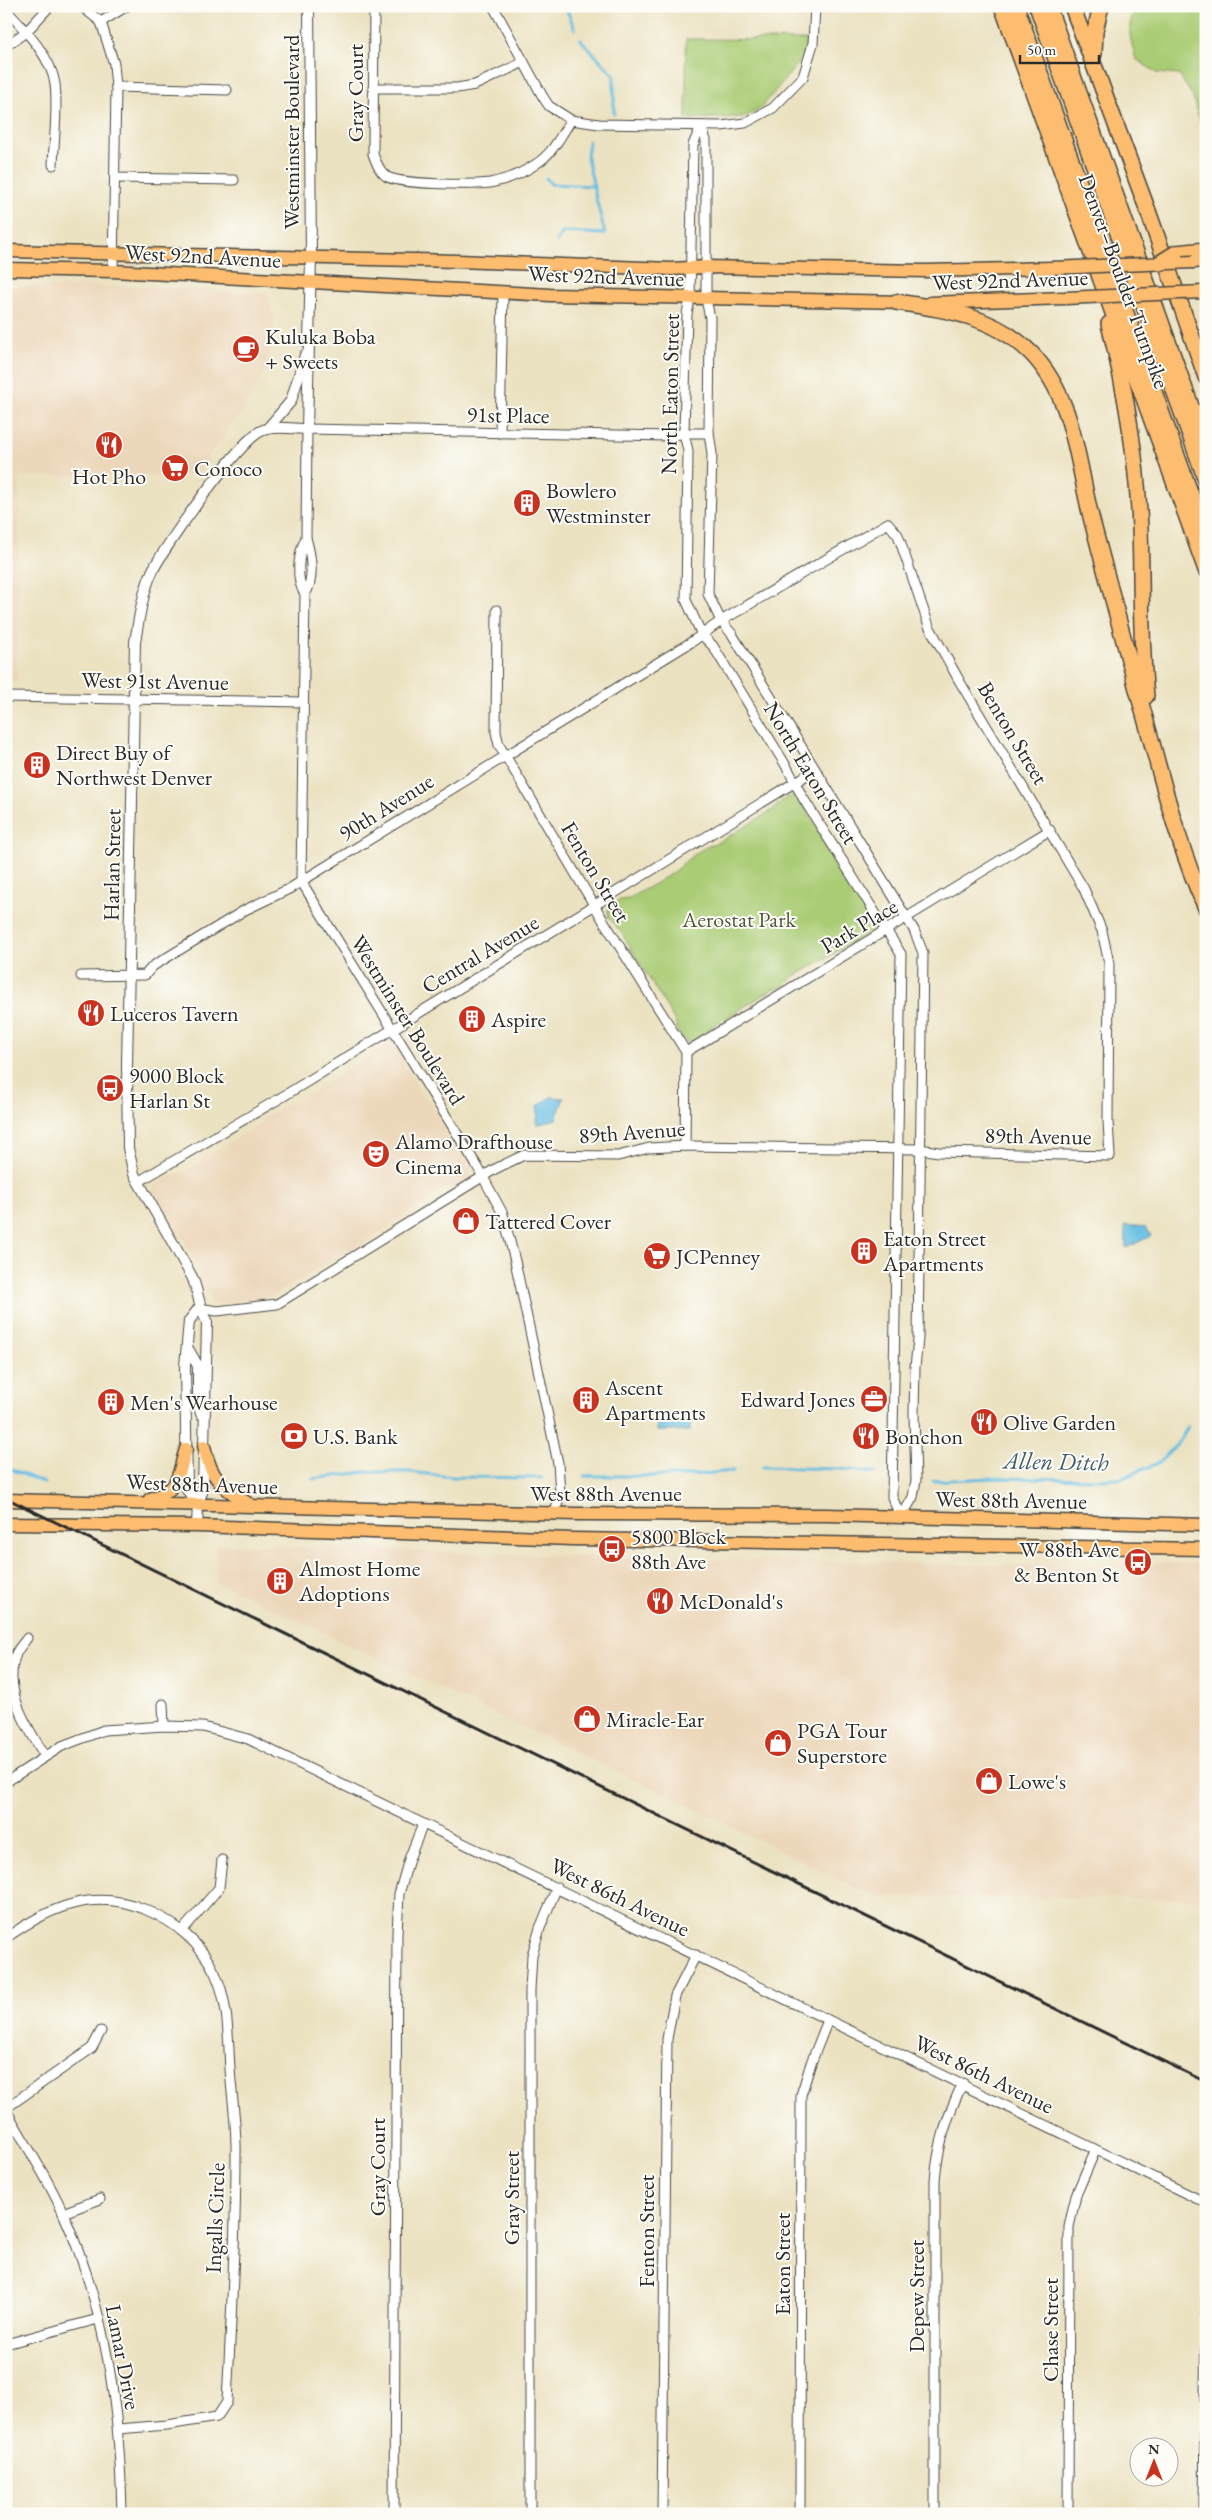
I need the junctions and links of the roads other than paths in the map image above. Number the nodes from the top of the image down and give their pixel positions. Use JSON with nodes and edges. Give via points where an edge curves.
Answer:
{"nodes":[{"id":1,"x":50,"y":6,"type":"edge"},
{"id":2,"x":81,"y":6,"type":"edge"},
{"id":3,"x":127,"y":6,"type":"edge"},
{"id":4,"x":309,"y":6,"type":"edge"},
{"id":5,"x":374,"y":6,"type":"edge"},
{"id":6,"x":493,"y":6,"type":"edge"},
{"id":7,"x":816,"y":6,"type":"edge"},
{"id":8,"x":1002,"y":6,"type":"edge"},
{"id":9,"x":1016,"y":6,"type":"edge"},
{"id":10,"x":1037,"y":6,"type":"edge"},
{"id":11,"x":1048,"y":6,"type":"edge"},
{"id":12,"x":1072,"y":6,"type":"edge"},
{"id":13,"x":1101,"y":6,"type":"edge"},
{"id":14,"x":6,"y":10,"type":"edge"},
{"id":15,"x":101,"y":22,"type":"junction"},
{"id":16,"x":26,"y":32,"type":"junction"},
{"id":17,"x":6,"y":46,"type":"edge"},
{"id":18,"x":524,"y":62,"type":"junction"},
{"id":19,"x":1096,"y":68,"type":"junction"},
{"id":20,"x":116,"y":87,"type":"junction"},
{"id":21,"x":373,"y":88,"type":"junction"},
{"id":22,"x":227,"y":90,"type":"dead end"},
{"id":23,"x":571,"y":120,"type":"junction"},
{"id":24,"x":701,"y":126,"type":"junction"},
{"id":25,"x":53,"y":165,"type":"dead end"},
{"id":26,"x":115,"y":178,"type":"junction"},
{"id":27,"x":234,"y":180,"type":"dead end"},
{"id":28,"x":1079,"y":219,"type":"junction"},
{"id":29,"x":1206,"y":250,"type":"edge"},
{"id":30,"x":6,"y":251,"type":"edge"},
{"id":31,"x":113,"y":253,"type":"junction"},
{"id":32,"x":311,"y":257,"type":"junction"},
{"id":33,"x":1206,"y":261,"type":"edge"},
{"id":34,"x":1160,"y":263,"type":"junction"},
{"id":35,"x":692,"y":267,"type":"junction"},
{"id":36,"x":706,"y":267,"type":"junction"},
{"id":37,"x":6,"y":269,"type":"edge"},
{"id":38,"x":113,"y":271,"type":"junction"},
{"id":39,"x":310,"y":282,"type":"junction"},
{"id":40,"x":502,"y":292,"type":"junction"},
{"id":41,"x":1204,"y":292,"type":"edge"},
{"id":42,"x":690,"y":299,"type":"junction"},
{"id":43,"x":706,"y":299,"type":"junction"},
{"id":44,"x":896,"y":302,"type":"junction"},
{"id":45,"x":308,"y":342,"type":"junction"},
{"id":46,"x":1206,"y":377,"type":"edge"},
{"id":47,"x":268,"y":428,"type":"junction"},
{"id":48,"x":307,"y":429,"type":"junction"},
{"id":49,"x":500,"y":433,"type":"junction"},
{"id":50,"x":684,"y":433,"type":"junction"},
{"id":51,"x":709,"y":433,"type":"junction"},
{"id":52,"x":1206,"y":448,"type":"edge"},
{"id":53,"x":1206,"y":480,"type":"edge"},
{"id":54,"x":1206,"y":537,"type":"edge"},
{"id":55,"x":1206,"y":570,"type":"edge"},
{"id":56,"x":497,"y":610,"type":"dead end"},
{"id":57,"x":721,"y":621,"type":"junction"},
{"id":58,"x":702,"y":635,"type":"junction"},
{"id":59,"x":6,"y":697,"type":"edge"},
{"id":60,"x":134,"y":698,"type":"junction"},
{"id":61,"x":303,"y":702,"type":"junction"},
{"id":62,"x":504,"y":756,"type":"junction"},
{"id":63,"x":816,"y":770,"type":"junction"},
{"id":64,"x":1162,"y":779,"type":"junction"},
{"id":65,"x":795,"y":782,"type":"junction"},
{"id":66,"x":1050,"y":830,"type":"junction"},
{"id":67,"x":301,"y":881,"type":"junction"},
{"id":68,"x":594,"y":906,"type":"junction"},
{"id":69,"x":1206,"y":908,"type":"edge"},
{"id":70,"x":906,"y":919,"type":"junction"},
{"id":71,"x":886,"y":931,"type":"junction"},
{"id":72,"x":81,"y":976,"type":"dead end"},
{"id":73,"x":128,"y":977,"type":"junction"},
{"id":74,"x":392,"y":1030,"type":"junction"},
{"id":75,"x":686,"y":1052,"type":"junction"},
{"id":76,"x":684,"y":1146,"type":"junction"},
{"id":77,"x":896,"y":1149,"type":"junction"},
{"id":78,"x":919,"y":1149,"type":"junction"},
{"id":79,"x":1110,"y":1156,"type":"joint"},
{"id":80,"x":483,"y":1177,"type":"junction"},
{"id":81,"x":138,"y":1182,"type":"junction"},
{"id":82,"x":199,"y":1308,"type":"junction"},
{"id":83,"x":187,"y":1346,"type":"junction"},
{"id":84,"x":204,"y":1427,"type":"junction"},
{"id":85,"x":204,"y":1446,"type":"junction"},
{"id":86,"x":186,"y":1449,"type":"junction"},
{"id":87,"x":6,"y":1500,"type":"edge"},
{"id":88,"x":140,"y":1502,"type":"junction"},
{"id":89,"x":198,"y":1503,"type":"junction"},
{"id":90,"x":251,"y":1506,"type":"junction"},
{"id":91,"x":555,"y":1514,"type":"junction"},
{"id":92,"x":901,"y":1518,"type":"junction"},
{"id":93,"x":6,"y":1524,"type":"edge"},
{"id":94,"x":1206,"y":1525,"type":"edge"},
{"id":95,"x":197,"y":1526,"type":"junction"},
{"id":96,"x":1206,"y":1548,"type":"edge"},
{"id":97,"x":27,"y":1638,"type":"dead end"},
{"id":98,"x":163,"y":1704,"type":"dead end"},
{"id":99,"x":164,"y":1726,"type":"junction"},
{"id":100,"x":45,"y":1756,"type":"junction"},
{"id":101,"x":6,"y":1782,"type":"edge"},
{"id":102,"x":423,"y":1824,"type":"junction"},
{"id":103,"x":222,"y":1860,"type":"dead end"},
{"id":104,"x":556,"y":1886,"type":"junction"},
{"id":105,"x":182,"y":1931,"type":"junction"},
{"id":106,"x":6,"y":1938,"type":"edge"},
{"id":107,"x":696,"y":1955,"type":"junction"},
{"id":108,"x":828,"y":2020,"type":"junction"},
{"id":109,"x":101,"y":2032,"type":"dead end"},
{"id":110,"x":963,"y":2083,"type":"junction"},
{"id":111,"x":6,"y":2109,"type":"edge"},
{"id":112,"x":1096,"y":2151,"type":"junction"},
{"id":113,"x":100,"y":2199,"type":"dead end"},
{"id":114,"x":1206,"y":2203,"type":"edge"},
{"id":115,"x":63,"y":2213,"type":"junction"},
{"id":116,"x":1206,"y":2296,"type":"edge"},
{"id":117,"x":98,"y":2319,"type":"junction"},
{"id":118,"x":6,"y":2344,"type":"edge"},
{"id":119,"x":118,"y":2429,"type":"junction"},
{"id":120,"x":122,"y":2514,"type":"edge"},
{"id":121,"x":394,"y":2514,"type":"edge"},
{"id":122,"x":530,"y":2514,"type":"edge"},
{"id":123,"x":662,"y":2514,"type":"edge"},
{"id":124,"x":800,"y":2514,"type":"edge"},
{"id":125,"x":935,"y":2514,"type":"edge"},
{"id":126,"x":1068,"y":2514,"type":"edge"},
{"id":127,"x":1204,"y":2514,"type":"edge"}],
"edges":[{"from":1,"to":16,"type":"street"},
{"from":2,"to":15,"type":"street"},
{"from":3,"to":15,"type":"street"},
{"from":4,"to":32,"type":"street","name":"Westminster Boulevard"},
{"from":5,"to":21,"type":"street","name":"Gray Court"},
{"from":6,"to":18,"type":"street"},
{"from":7,"to":24,"type":"street","via":[[813,44],[803,77],[773,108],[745,122]]},
{"from":8,"to":28,"type":"highway","name":"Denver–Boulder Turnpike"},
{"from":9,"to":54,"type":"highway"},
{"from":10,"to":53,"type":"highway"},
{"from":11,"to":52,"type":"highway","name":"Denver–Boulder Turnpike"},
{"from":12,"to":19,"type":"highway"},
{"from":13,"to":19,"type":"highway","via":[[1094,39]]},
{"from":14,"to":16,"type":"street"},
{"from":15,"to":20,"type":"street","via":[[111,49]]},
{"from":16,"to":17,"type":"street"},
{"from":16,"to":25,"type":"street","via":[[43,56],[55,83]]},
{"from":18,"to":21,"type":"street","via":[[475,85]]},
{"from":18,"to":23,"type":"street","via":[[549,106]]},
{"from":19,"to":46,"type":"highway"},
{"from":20,"to":22,"type":"street"},
{"from":20,"to":26,"type":"street"},
{"from":21,"to":23,"type":"street","name":"Gray Court","via":[[373,154],[377,166],[386,176],[404,182],[489,183],[514,176],[553,151]]},
{"from":23,"to":24,"type":"street","via":[[599,124]]},
{"from":24,"to":35,"type":"street","name":"North Eaton Street","via":[[693,145]]},
{"from":24,"to":36,"type":"street","name":"North Eaton Street","via":[[706,140]]},
{"from":26,"to":27,"type":"street"},
{"from":26,"to":31,"type":"street"},
{"from":28,"to":55,"type":"highway","name":"Denver–Boulder Turnpike"},
{"from":28,"to":64,"type":"highway","via":[[1115,348],[1132,435],[1140,527],[1145,686]]},
{"from":29,"to":34,"type":"highway","bridge":true,"via":[[1176,254]]},
{"from":30,"to":31,"type":"main road","name":"West 92nd Avenue"},
{"from":31,"to":32,"type":"main road","name":"West 92nd Avenue"},
{"from":31,"to":38,"type":"street"},
{"from":32,"to":35,"type":"main road","name":"West 92nd Avenue"},
{"from":32,"to":39,"type":"street","name":"Westminster Boulevard"},
{"from":33,"to":34,"type":"main road","name":"West 92nd Avenue","bridge":true},
{"from":34,"to":36,"type":"main road","name":"West 92nd Avenue","bridge":true,"via":[[926,271]]},
{"from":35,"to":36,"type":"main road","name":"West 92nd Avenue"},
{"from":35,"to":42,"type":"street","name":"North Eaton Street"},
{"from":36,"to":43,"type":"street","name":"North Eaton Street"},
{"from":37,"to":38,"type":"main road","name":"West 92nd Avenue"},
{"from":38,"to":39,"type":"main road","name":"West 92nd Avenue"},
{"from":39,"to":40,"type":"main road","name":"West 92nd Avenue"},
{"from":39,"to":45,"type":"street","name":"Westminster Boulevard"},
{"from":40,"to":42,"type":"main road","name":"West 92nd Avenue"},
{"from":40,"to":49,"type":"street"},
{"from":41,"to":44,"type":"main road","name":"West 92nd Avenue","bridge":true,"via":[[965,303]]},
{"from":42,"to":43,"type":"main road","name":"West 92nd Avenue"},
{"from":42,"to":50,"type":"street","name":"North Eaton Street"},
{"from":43,"to":44,"type":"main road","name":"West 92nd Avenue"},
{"from":43,"to":51,"type":"street","name":"North Eaton Street","via":[[710,318]]},
{"from":44,"to":64,"type":"highway","via":[[950,311],[992,324],[1032,354],[1057,388],[1071,426],[1091,518]]},
{"from":45,"to":47,"type":"street","name":"Harlan Street","via":[[291,401]]},
{"from":45,"to":48,"type":"street"},
{"from":47,"to":48,"type":"street"},
{"from":47,"to":60,"type":"street","name":"Harlan Street","via":[[253,436],[242,448],[186,519],[152,572],[136,642]]},
{"from":48,"to":49,"type":"street","name":"91st Place"},
{"from":48,"to":61,"type":"street","via":[[306,538],[300,550],[300,588],[305,594]]},
{"from":49,"to":50,"type":"street","name":"91st Place","via":[[672,436]]},
{"from":50,"to":51,"type":"street","name":"91st Place"},
{"from":50,"to":58,"type":"street","name":"North Eaton Street","via":[[688,451],[685,592]]},
{"from":51,"to":57,"type":"street","name":"North Eaton Street","via":[[712,454],[708,594]]},
{"from":56,"to":62,"type":"street","name":"Fenton Street","via":[[496,732]]},
{"from":57,"to":58,"type":"street","name":"90th Avenue"},
{"from":57,"to":63,"type":"street","name":"North Eaton Street"},
{"from":57,"to":66,"type":"street","name":"Benton Street","via":[[888,523],[898,535],[929,626]]},
{"from":58,"to":62,"type":"street","name":"90th Avenue"},
{"from":58,"to":65,"type":"street","name":"North Eaton Street","via":[[713,646]]},
{"from":59,"to":60,"type":"street","name":"West 91st Avenue"},
{"from":60,"to":61,"type":"street","name":"West 91st Avenue"},
{"from":60,"to":73,"type":"street","name":"Harlan Street"},
{"from":61,"to":67,"type":"street"},
{"from":62,"to":67,"type":"street","name":"90th Avenue"},
{"from":62,"to":68,"type":"street","name":"Fenton Street"},
{"from":63,"to":65,"type":"street","name":"Central Avenue"},
{"from":63,"to":70,"type":"street","name":"North Eaton Street"},
{"from":64,"to":69,"type":"highway","via":[[1185,855]]},
{"from":65,"to":68,"type":"street","name":"Central Avenue"},
{"from":65,"to":71,"type":"street","name":"North Eaton Street"},
{"from":66,"to":70,"type":"street","name":"Park Place"},
{"from":66,"to":79,"type":"street","name":"Benton Street","via":[[1094,909],[1109,962]]},
{"from":67,"to":73,"type":"street","name":"90th Avenue","via":[[238,914],[153,966],[145,975]]},
{"from":67,"to":74,"type":"street","name":"Westminster Boulevard"},
{"from":68,"to":74,"type":"street","name":"Central Avenue"},
{"from":68,"to":75,"type":"street","name":"Fenton Street"},
{"from":70,"to":71,"type":"street","name":"Park Place"},
{"from":70,"to":78,"type":"street","name":"North Eaton Street","via":[[920,941],[924,960]]},
{"from":71,"to":75,"type":"street","name":"Park Place"},
{"from":71,"to":77,"type":"street","name":"North Eaton Street","via":[[902,960],[899,1137]]},
{"from":72,"to":73,"type":"street","name":"90th Avenue"},
{"from":73,"to":81,"type":"street","name":"Harlan Street","via":[[128,1148]]},
{"from":74,"to":80,"type":"street","name":"Westminster Boulevard"},
{"from":74,"to":81,"type":"street","name":"Central Avenue"},
{"from":75,"to":76,"type":"street"},
{"from":76,"to":77,"type":"street","name":"89th Avenue"},
{"from":76,"to":80,"type":"street","name":"89th Avenue","via":[[649,1148],[618,1156],[524,1155]]},
{"from":77,"to":78,"type":"street","name":"89th Avenue"},
{"from":77,"to":92,"type":"street","name":"North Eaton Street","via":[[892,1497]]},
{"from":78,"to":79,"type":"street","name":"89th Avenue"},
{"from":78,"to":92,"type":"street","name":"North Eaton Street","via":[[918,1339],[914,1414],[916,1480],[913,1497]]},
{"from":80,"to":82,"type":"street","name":"89th Avenue","via":[[277,1304],[219,1311]]},
{"from":80,"to":91,"type":"street","name":"Westminster Boulevard","via":[[502,1214],[534,1349],[558,1463],[560,1493]]},
{"from":81,"to":82,"type":"street","name":"Harlan Street","via":[[192,1277],[198,1290]]},
{"from":82,"to":83,"type":"street","via":[[189,1321]]},
{"from":82,"to":84,"type":"street","name":"Harlan Street","via":[[207,1322]]},
{"from":83,"to":84,"type":"street","via":[[198,1366],[198,1402]]},
{"from":83,"to":86,"type":"street"},
{"from":84,"to":85,"type":"street","name":"Harlan Street"},
{"from":85,"to":89,"type":"street","name":"Harlan Street","via":[[203,1490]]},
{"from":85,"to":90,"type":"main road","via":[[208,1467],[221,1486]]},
{"from":86,"to":88,"type":"main road","via":[[178,1482],[164,1495]]},
{"from":86,"to":89,"type":"street","via":[[187,1490]]},
{"from":87,"to":88,"type":"main road","name":"West 88th Avenue"},
{"from":88,"to":89,"type":"main road","name":"West 88th Avenue"},
{"from":89,"to":90,"type":"main road","name":"West 88th Avenue"},
{"from":89,"to":95,"type":"street","name":"Harlan Street"},
{"from":90,"to":91,"type":"main road","name":"West 88th Avenue"},
{"from":91,"to":92,"type":"main road","name":"West 88th Avenue"},
{"from":92,"to":94,"type":"main road","name":"West 88th Avenue"},
{"from":93,"to":95,"type":"main road","name":"West 88th Avenue"},
{"from":95,"to":96,"type":"main road","name":"West 88th Avenue","via":[[572,1539]]},
{"from":97,"to":100,"type":"street","via":[[16,1653],[13,1672],[15,1695],[22,1720]]},
{"from":98,"to":99,"type":"street"},
{"from":99,"to":100,"type":"street","name":"West 86th Avenue","via":[[121,1728],[88,1734]]},
{"from":99,"to":102,"type":"street","name":"West 86th Avenue","via":[[203,1727],[248,1739]]},
{"from":100,"to":101,"type":"street","name":"West 86th Avenue"},
{"from":102,"to":104,"type":"street","name":"West 86th Avenue"},
{"from":102,"to":121,"type":"street","name":"Gray Court","via":[[408,1859],[399,1894],[397,1933]]},
{"from":103,"to":105,"type":"street","via":[[219,1888]]},
{"from":104,"to":107,"type":"street","name":"West 86th Avenue"},
{"from":104,"to":122,"type":"street","name":"Gray Street","via":[[532,1955],[530,1990]]},
{"from":105,"to":106,"type":"street","name":"Ingalls Circle","via":[[162,1917],[136,1906],[98,1900],[47,1912]]},
{"from":105,"to":119,"type":"street","name":"Ingalls Circle","via":[[197,1945],[215,1973],[226,2013],[236,2154],[227,2402],[217,2417]]},
{"from":107,"to":108,"type":"street","name":"West 86th Avenue"},
{"from":107,"to":123,"type":"street","name":"Fenton Street","via":[[675,1996],[667,2039]]},
{"from":108,"to":110,"type":"street","name":"West 86th Avenue"},
{"from":108,"to":124,"type":"street","name":"Eaton Street","via":[[802,2095]]},
{"from":109,"to":111,"type":"street","via":[[92,2048]]},
{"from":110,"to":112,"type":"street","name":"West 86th Avenue"},
{"from":110,"to":125,"type":"street","name":"Depew Street","via":[[943,2131],[935,2180]]},
{"from":111,"to":115,"type":"street","name":"Lamar Drive"},
{"from":112,"to":114,"type":"street","name":"West 86th Avenue"},
{"from":112,"to":126,"type":"street","name":"Chase Street","via":[[1076,2195],[1069,2227]]},
{"from":113,"to":115,"type":"street"},
{"from":115,"to":117,"type":"street","name":"Lamar Drive"},
{"from":116,"to":127,"type":"street"},
{"from":117,"to":118,"type":"street"},
{"from":117,"to":119,"type":"street","name":"Lamar Drive","via":[[108,2356]]},
{"from":119,"to":120,"type":"street","name":"Lamar Drive"}]}
